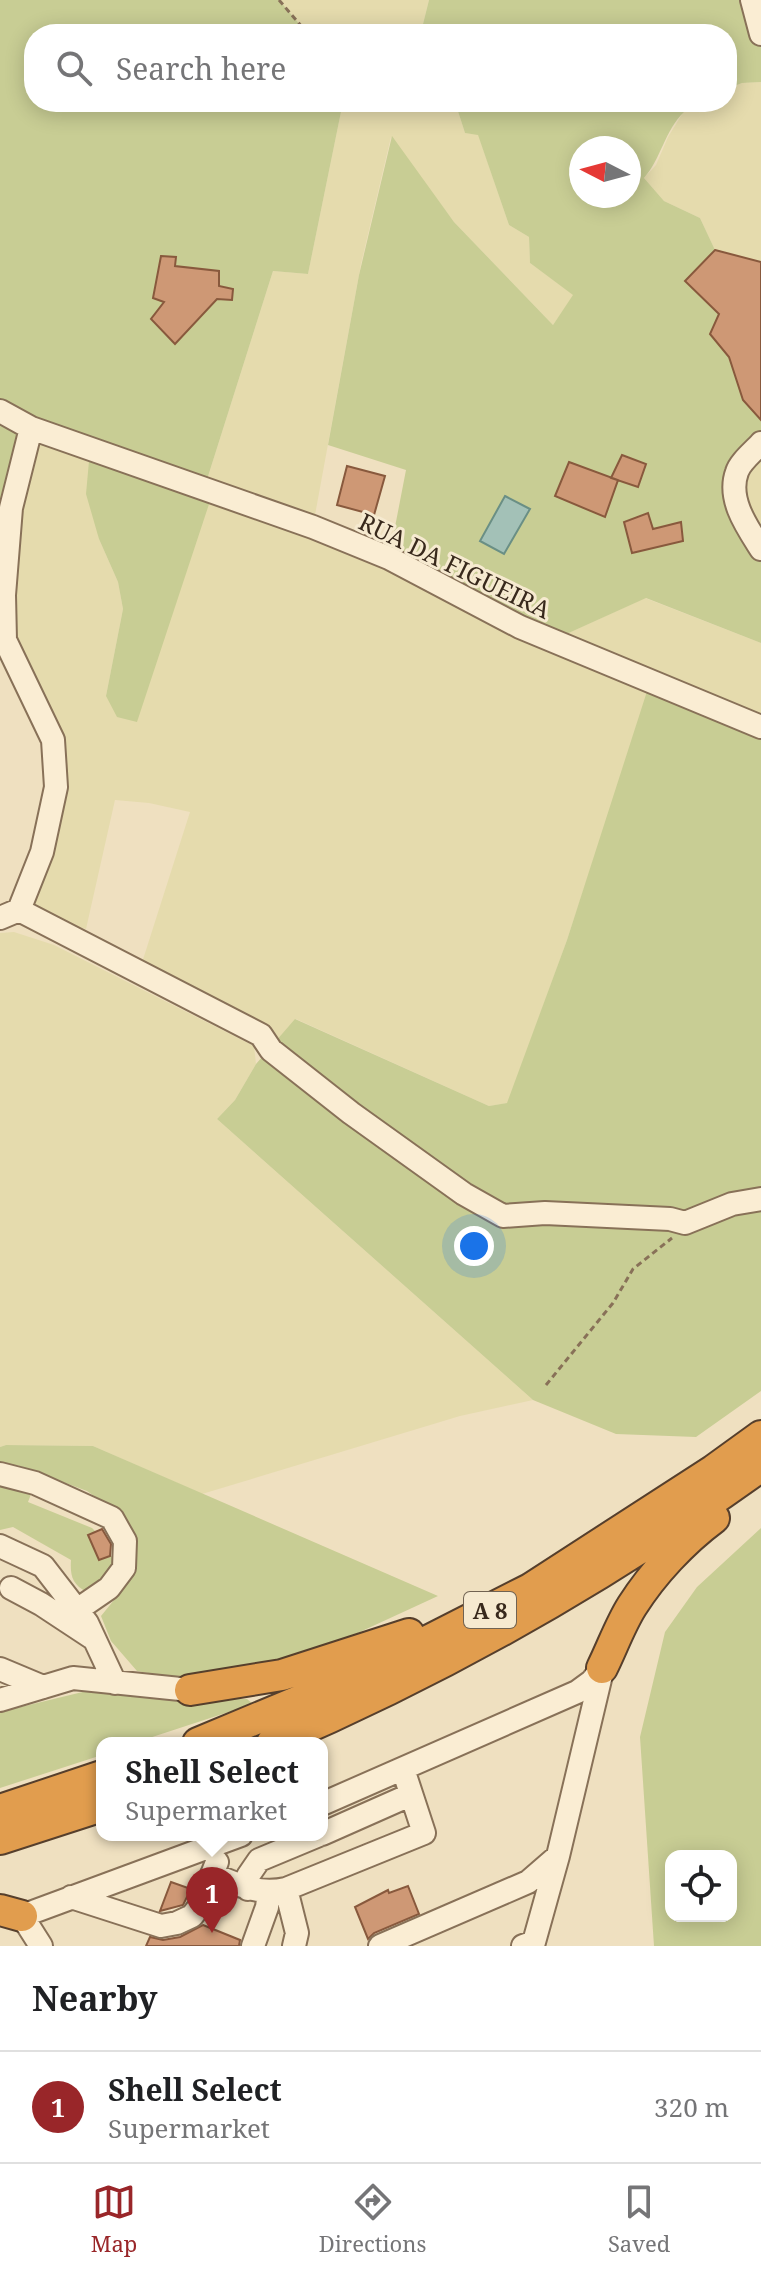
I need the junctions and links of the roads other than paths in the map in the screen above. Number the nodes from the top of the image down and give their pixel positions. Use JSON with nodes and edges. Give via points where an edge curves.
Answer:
{"nodes":[{"id":1,"x":752,"y":0,"type":"edge"},
{"id":2,"x":761,"y":34,"type":"edge"},
{"id":3,"x":0,"y":411,"type":"edge"},
{"id":4,"x":31,"y":428,"type":"junction"},
{"id":5,"x":761,"y":443,"type":"edge"},
{"id":6,"x":761,"y":549,"type":"edge"},
{"id":7,"x":761,"y":727,"type":"edge"},
{"id":8,"x":10,"y":914,"type":"edge"},
{"id":9,"x":761,"y":1199,"type":"edge"},
{"id":10,"x":761,"y":1436,"type":"edge"},
{"id":11,"x":761,"y":1466,"type":"edge"},
{"id":12,"x":0,"y":1474,"type":"edge"},
{"id":13,"x":761,"y":1486,"type":"edge"},
{"id":14,"x":0,"y":1546,"type":"edge"},
{"id":15,"x":11,"y":1588,"type":"dead end"},
{"id":16,"x":495,"y":1607,"type":"junction"},
{"id":17,"x":77,"y":1610,"type":"junction"},
{"id":18,"x":95,"y":1640,"type":"junction"},
{"id":19,"x":602,"y":1668,"type":"junction"},
{"id":20,"x":0,"y":1669,"type":"edge"},
{"id":21,"x":115,"y":1683,"type":"junction"},
{"id":22,"x":43,"y":1687,"type":"junction"},
{"id":23,"x":190,"y":1690,"type":"joint"},
{"id":24,"x":0,"y":1700,"type":"edge"},
{"id":25,"x":212,"y":1737,"type":"edge"},
{"id":26,"x":285,"y":1737,"type":"edge"},
{"id":27,"x":403,"y":1769,"type":"junction"},
{"id":28,"x":96,"y":1778,"type":"edge"},
{"id":29,"x":410,"y":1795,"type":"junction"},
{"id":30,"x":328,"y":1801,"type":"edge"},
{"id":31,"x":96,"y":1808,"type":"edge"},
{"id":32,"x":0,"y":1810,"type":"edge"},
{"id":33,"x":328,"y":1831,"type":"edge"},
{"id":34,"x":0,"y":1839,"type":"edge"},
{"id":35,"x":223,"y":1841,"type":"edge"},
{"id":36,"x":232,"y":1841,"type":"edge"},
{"id":37,"x":292,"y":1841,"type":"edge"},
{"id":38,"x":295,"y":1841,"type":"edge"},
{"id":39,"x":558,"y":1856,"type":"junction"},
{"id":40,"x":212,"y":1874,"type":"junction"},
{"id":41,"x":317,"y":1875,"type":"junction"},
{"id":42,"x":267,"y":1890,"type":"junction"},
{"id":43,"x":71,"y":1897,"type":"junction"},
{"id":44,"x":31,"y":1931,"type":"edge"},
{"id":45,"x":253,"y":1946,"type":"edge"},
{"id":46,"x":294,"y":1946,"type":"edge"},
{"id":47,"x":380,"y":1946,"type":"edge"},
{"id":48,"x":523,"y":1946,"type":"edge"}],
"edges":[{"from":1,"to":2,"type":"street"},
{"from":3,"to":4,"type":"street","name":"RUA DA FIGUEIRA"},
{"from":4,"to":7,"type":"street","name":"RUA DA FIGUEIRA","via":[[389,558],[520,627]]},
{"from":4,"to":8,"type":"street","via":[[11,508],[5,640],[53,740],[56,787],[42,852]]},
{"from":5,"to":6,"type":"street","via":[[737,471],[734,496]]},
{"from":8,"to":9,"type":"street","via":[[261,1035],[271,1050],[351,1113],[503,1216],[545,1213],[685,1223]]},
{"from":10,"to":16,"type":"highway","number":"A 8"},
{"from":11,"to":26,"type":"highway","number":"A 8","via":[[542,1609],[429,1670]]},
{"from":12,"to":17,"type":"street","via":[[35,1483],[112,1518],[125,1541],[124,1568],[109,1588]]},
{"from":13,"to":19,"type":"highway","via":[[701,1528],[649,1581]]},
{"from":14,"to":17,"type":"street","via":[[43,1566]]},
{"from":15,"to":18,"type":"street"},
{"from":16,"to":23,"type":"highway","via":[[282,1675]]},
{"from":16,"to":25,"type":"highway","number":"A 8","via":[[359,1676]]},
{"from":17,"to":18,"type":"street"},
{"from":18,"to":21,"type":"street"},
{"from":19,"to":27,"type":"street","via":[[577,1692]]},
{"from":19,"to":39,"type":"street"},
{"from":20,"to":22,"type":"street"},
{"from":21,"to":22,"type":"street","via":[[73,1678]]},
{"from":21,"to":23,"type":"street"},
{"from":22,"to":24,"type":"street"},
{"from":27,"to":29,"type":"street"},
{"from":27,"to":30,"type":"street"},
{"from":28,"to":32,"type":"highway"},
{"from":29,"to":33,"type":"street"},
{"from":29,"to":41,"type":"street","via":[[424,1833]]},
{"from":31,"to":34,"type":"highway"},
{"from":35,"to":43,"type":"street"},
{"from":36,"to":40,"type":"street"},
{"from":37,"to":42,"type":"street","via":[[259,1860],[248,1876]]},
{"from":38,"to":41,"type":"street"},
{"from":39,"to":47,"type":"street","via":[[528,1882]]},
{"from":39,"to":48,"type":"street","via":[[534,1942]]},
{"from":40,"to":42,"type":"street"},
{"from":40,"to":43,"type":"street","via":[[192,1916],[161,1926]]},
{"from":41,"to":42,"type":"street"},
{"from":42,"to":45,"type":"street","via":[[267,1907]]},
{"from":42,"to":46,"type":"street","via":[[297,1933]]},
{"from":43,"to":44,"type":"street"}]}
